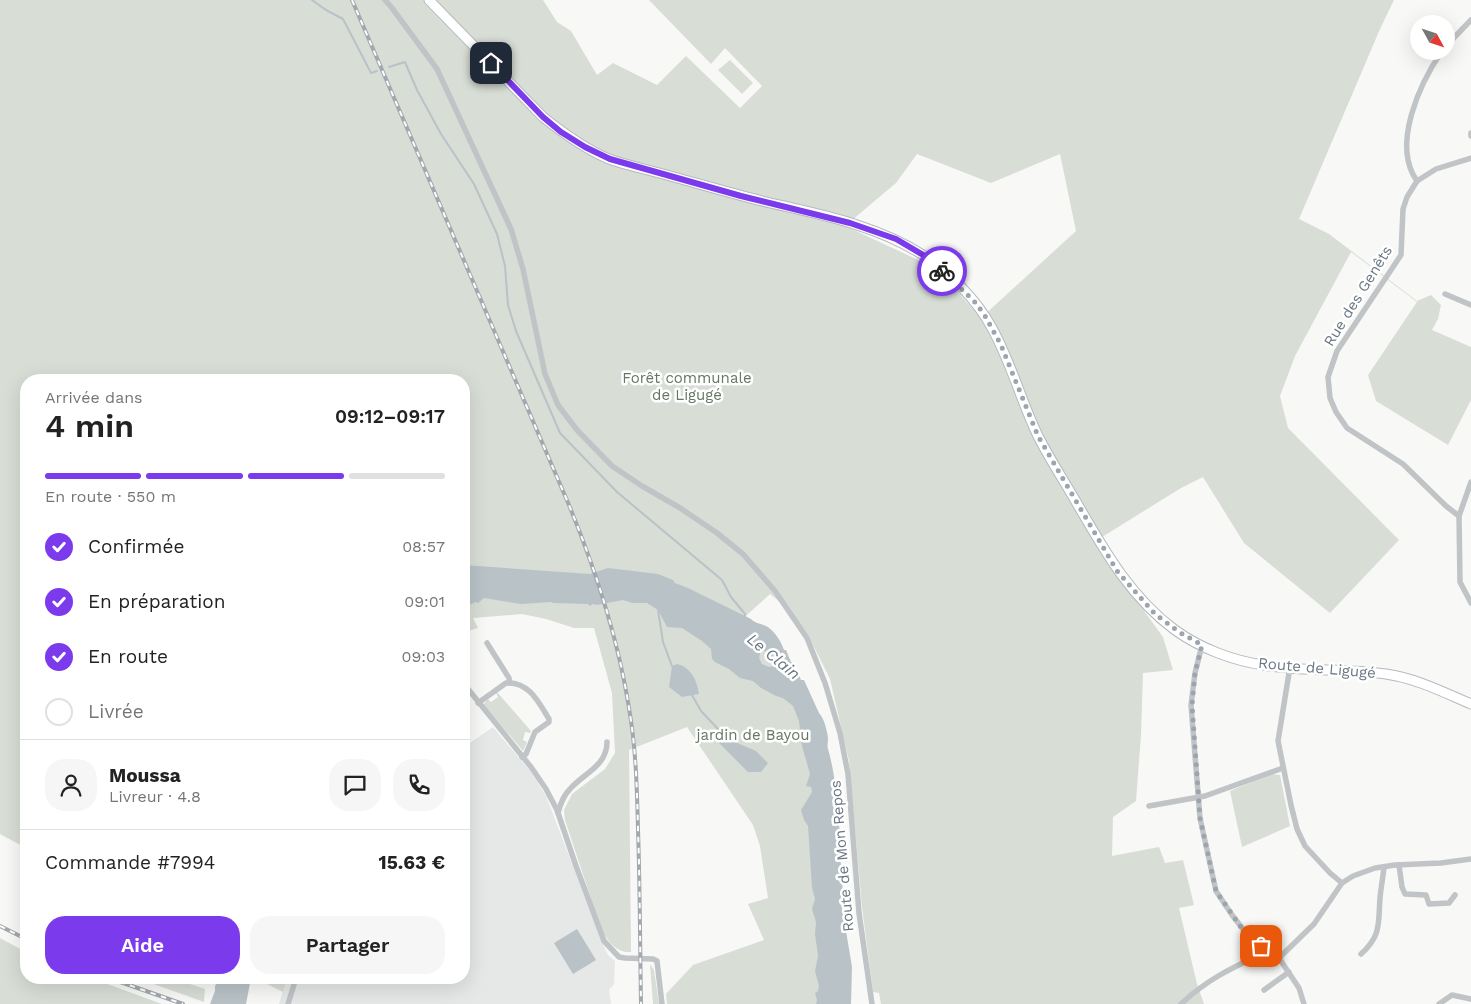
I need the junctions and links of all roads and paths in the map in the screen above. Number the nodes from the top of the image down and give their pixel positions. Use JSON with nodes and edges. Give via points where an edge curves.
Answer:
{"nodes":[{"id":1,"x":385,"y":0,"type":"edge"},
{"id":2,"x":429,"y":0,"type":"edge"},
{"id":3,"x":1471,"y":20,"type":"edge"},
{"id":4,"x":1455,"y":37,"type":"edge"},
{"id":5,"x":1436,"y":60,"type":"edge"},
{"id":6,"x":1471,"y":158,"type":"edge"},
{"id":7,"x":1417,"y":181,"type":"junction"},
{"id":8,"x":1445,"y":294,"type":"dead end"},
{"id":9,"x":1471,"y":305,"type":"edge"},
{"id":10,"x":1471,"y":482,"type":"edge"},
{"id":11,"x":1459,"y":516,"type":"junction"},
{"id":12,"x":1471,"y":603,"type":"edge"},
{"id":13,"x":487,"y":643,"type":"dead end"},
{"id":14,"x":1202,"y":645,"type":"junction"},
{"id":15,"x":1290,"y":667,"type":"junction"},
{"id":16,"x":510,"y":683,"type":"junction"},
{"id":17,"x":470,"y":692,"type":"edge"},
{"id":18,"x":478,"y":702,"type":"junction"},
{"id":19,"x":1471,"y":704,"type":"edge"},
{"id":20,"x":607,"y":742,"type":"dead end"},
{"id":21,"x":522,"y":758,"type":"junction"},
{"id":22,"x":1283,"y":768,"type":"junction"},
{"id":23,"x":1198,"y":797,"type":"junction"},
{"id":24,"x":1149,"y":806,"type":"dead end"},
{"id":25,"x":558,"y":813,"type":"junction"},
{"id":26,"x":1471,"y":859,"type":"edge"},
{"id":27,"x":1399,"y":865,"type":"junction"},
{"id":28,"x":1384,"y":867,"type":"junction"},
{"id":29,"x":1342,"y":883,"type":"junction"},
{"id":30,"x":1455,"y":895,"type":"dead end"},
{"id":31,"x":1265,"y":949,"type":"junction"},
{"id":32,"x":1361,"y":954,"type":"dead end"},
{"id":33,"x":1280,"y":957,"type":"junction"},
{"id":34,"x":1289,"y":972,"type":"junction"},
{"id":35,"x":294,"y":984,"type":"edge"},
{"id":36,"x":1264,"y":990,"type":"dead end"},
{"id":37,"x":1471,"y":999,"type":"edge"},
{"id":38,"x":288,"y":1004,"type":"edge"},
{"id":39,"x":662,"y":1004,"type":"edge"},
{"id":40,"x":872,"y":1004,"type":"edge"},
{"id":41,"x":1181,"y":1004,"type":"edge"},
{"id":42,"x":1304,"y":1004,"type":"edge"},
{"id":43,"x":1439,"y":1004,"type":"edge"}],
"edges":[{"from":1,"to":40,"type":"street","name":"Route de Mon Repos","via":[[437,68],[511,229],[523,269],[545,374],[558,405],[612,466],[699,520],[743,554],[775,591],[807,638],[833,707],[848,774],[859,913]]},
{"from":2,"to":14,"type":"street","name":"Route de Ligugé","via":[[543,117],[585,147],[644,170],[850,223],[896,239],[925,256],[951,278],[984,314],[1001,345],[1038,436],[1117,571],[1155,614]]},
{"from":3,"to":4,"type":"street"},
{"from":5,"to":7,"type":"street","via":[[1413,110],[1406,148],[1412,174]]},
{"from":6,"to":7,"type":"street","via":[[1436,169]]},
{"from":7,"to":11,"type":"street","name":"Rue des Genêts","via":[[1403,209],[1402,255],[1337,351],[1328,377],[1328,389],[1336,412],[1347,428],[1403,464]]},
{"from":8,"to":9,"type":"street"},
{"from":10,"to":11,"type":"street"},
{"from":11,"to":12,"type":"street","via":[[1460,582]]},
{"from":13,"to":16,"type":"street"},
{"from":14,"to":15,"type":"street","name":"Route de Ligugé","via":[[1243,661]]},
{"from":14,"to":23,"type":"street","via":[[1192,705]]},
{"from":15,"to":19,"type":"street","name":"Route de Ligugé","via":[[1390,674]]},
{"from":15,"to":22,"type":"street","via":[[1278,735]]},
{"from":16,"to":18,"type":"street"},
{"from":16,"to":21,"type":"street","via":[[531,691],[549,719],[535,732]]},
{"from":17,"to":18,"type":"street"},
{"from":18,"to":21,"type":"street"},
{"from":20,"to":25,"type":"street","via":[[602,761],[569,789]]},
{"from":21,"to":25,"type":"street","via":[[546,789]]},
{"from":22,"to":23,"type":"street"},
{"from":22,"to":29,"type":"street","via":[[1301,837],[1318,861]]},
{"from":23,"to":24,"type":"street"},
{"from":23,"to":31,"type":"street","via":[[1216,891],[1243,930]]},
{"from":25,"to":39,"type":"street","via":[[604,941],[618,956],[657,961]]},
{"from":26,"to":27,"type":"street"},
{"from":27,"to":28,"type":"street"},
{"from":27,"to":30,"type":"street","via":[[1405,894],[1426,895],[1429,904],[1449,903]]},
{"from":28,"to":29,"type":"street","via":[[1353,876]]},
{"from":28,"to":32,"type":"street","via":[[1379,924],[1375,938]]},
{"from":29,"to":33,"type":"street","via":[[1314,924]]},
{"from":31,"to":33,"type":"street"},
{"from":31,"to":41,"type":"street","via":[[1215,976]]},
{"from":33,"to":34,"type":"street"},
{"from":34,"to":36,"type":"street"},
{"from":34,"to":42,"type":"street"},
{"from":35,"to":38,"type":"street"},
{"from":37,"to":43,"type":"street","via":[[1452,995]]}]}
